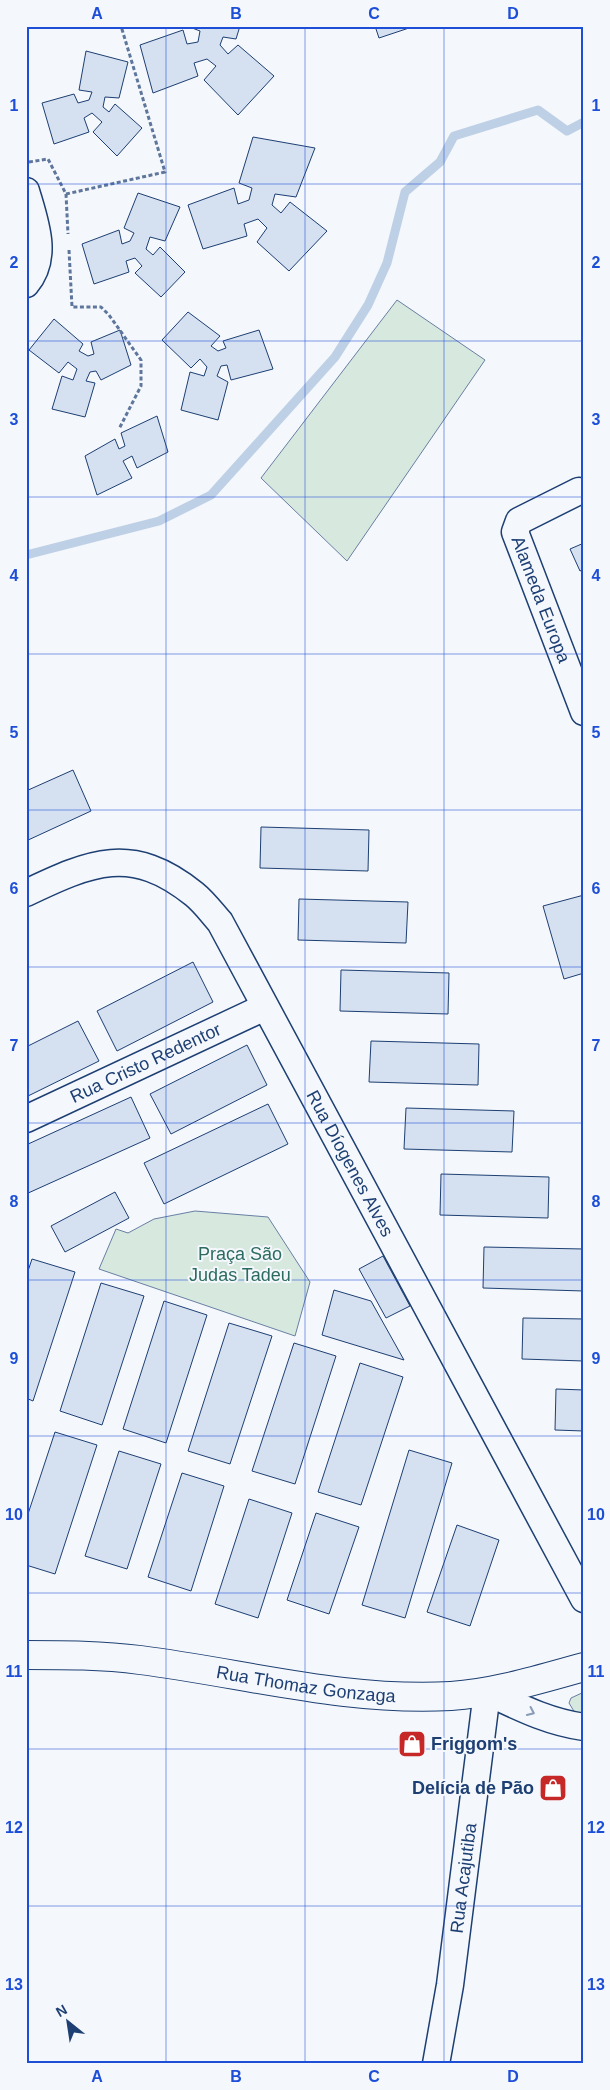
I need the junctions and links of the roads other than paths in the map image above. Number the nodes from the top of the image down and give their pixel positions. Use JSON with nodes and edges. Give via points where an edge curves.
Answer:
{"nodes":[{"id":1,"x":26,"y":192,"type":"edge"},
{"id":2,"x":26,"y":284,"type":"edge"},
{"id":3,"x":579,"y":491,"type":"dead end"},
{"id":4,"x":584,"y":712,"type":"edge"},
{"id":5,"x":26,"y":893,"type":"edge"},
{"id":6,"x":265,"y":1007,"type":"junction"},
{"id":7,"x":26,"y":1119,"type":"edge"},
{"id":8,"x":584,"y":1599,"type":"edge"},
{"id":9,"x":26,"y":1655,"type":"edge"},
{"id":10,"x":584,"y":1667,"type":"edge"},
{"id":11,"x":487,"y":1692,"type":"junction"},
{"id":12,"x":584,"y":1727,"type":"edge"},
{"id":13,"x":436,"y":2064,"type":"edge"}],
"edges":[{"from":1,"to":2,"type":"street","via":[[38,235],[39,257],[33,276]]},
{"from":3,"to":4,"type":"street","name":"Alameda Europa","via":[[519,521],[515,532]]},
{"from":5,"to":6,"type":"street","name":"Rua Díogenes Alves","via":[[79,870],[107,864],[132,862],[152,868],[195,896],[220,922]]},
{"from":6,"to":7,"type":"street","name":"Rua Cristo Redentor"},
{"from":6,"to":8,"type":"street","name":"Rua Díogenes Alves"},
{"from":9,"to":11,"type":"main road","name":"Rua Thomaz Gonzaga","via":[[140,1660],[358,1695],[451,1696]]},
{"from":10,"to":11,"type":"main road","name":"Rua Thomaz Gonzaga"},
{"from":11,"to":12,"type":"street","one_way":true,"via":[[543,1718]]},
{"from":11,"to":13,"type":"street","name":"Rua Acajutiba","via":[[450,1985]]}]}
